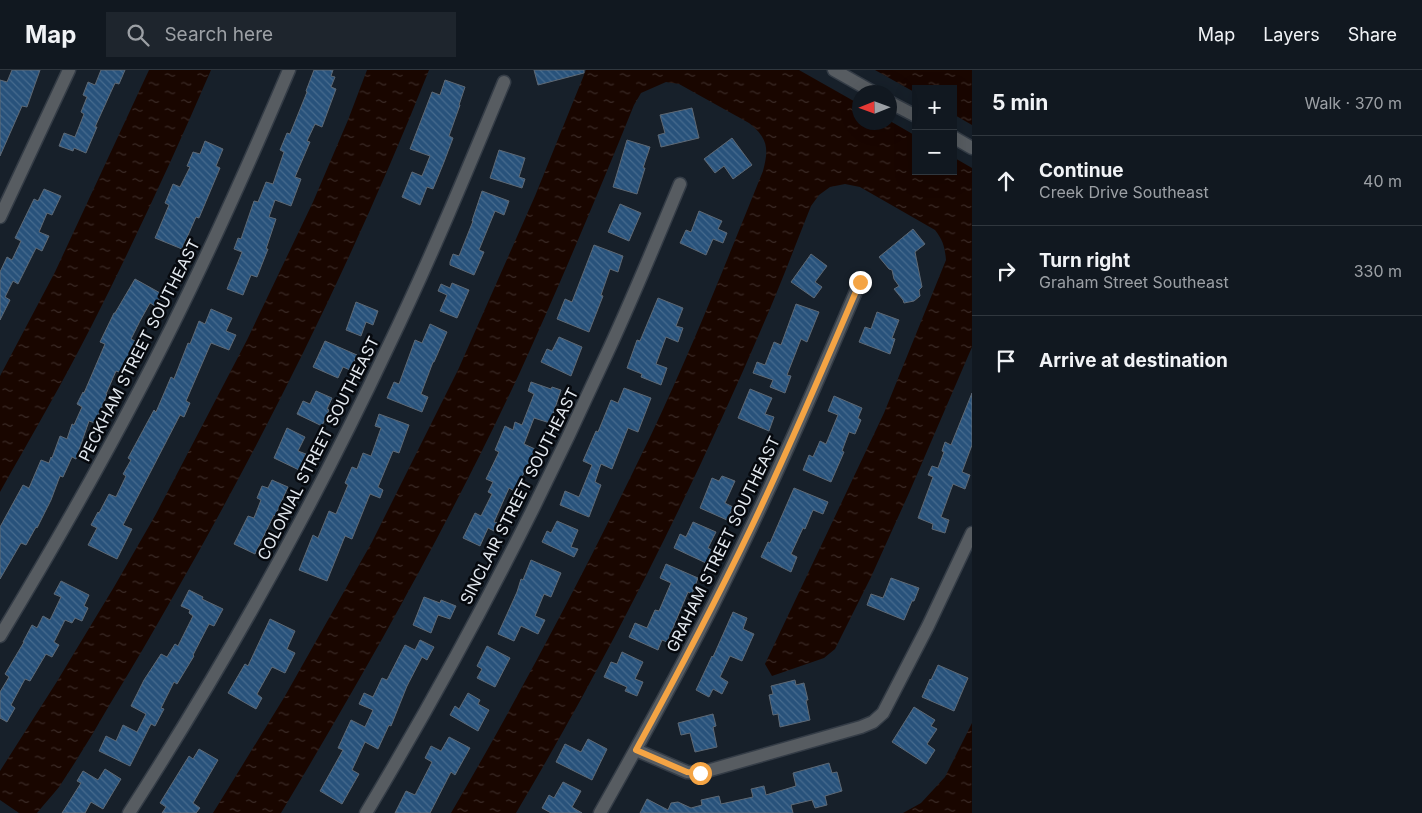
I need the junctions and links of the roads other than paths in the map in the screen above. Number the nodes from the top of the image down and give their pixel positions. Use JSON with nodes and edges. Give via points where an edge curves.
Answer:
{"nodes":[{"id":1,"x":69,"y":70,"type":"edge"},
{"id":2,"x":289,"y":70,"type":"edge"},
{"id":3,"x":834,"y":70,"type":"edge"},
{"id":4,"x":504,"y":82,"type":"dead end"},
{"id":5,"x":861,"y":85,"type":"edge"},
{"id":6,"x":897,"y":106,"type":"edge"},
{"id":7,"x":912,"y":114,"type":"edge"},
{"id":8,"x":957,"y":139,"type":"edge"},
{"id":9,"x":972,"y":148,"type":"edge"},
{"id":10,"x":680,"y":184,"type":"dead end"},
{"id":11,"x":0,"y":217,"type":"edge"},
{"id":12,"x":860,"y":282,"type":"dead end"},
{"id":13,"x":972,"y":533,"type":"edge"},
{"id":14,"x":0,"y":636,"type":"edge"},
{"id":15,"x":636,"y":750,"type":"junction"},
{"id":16,"x":129,"y":813,"type":"edge"},
{"id":17,"x":366,"y":813,"type":"edge"},
{"id":18,"x":600,"y":813,"type":"edge"}],
"edges":[{"from":1,"to":11,"type":"street"},
{"from":2,"to":14,"type":"street","name":"PECKHAM STREET SOUTHEAST","via":[[235,196],[173,324],[107,451]]},
{"from":3,"to":5,"type":"street"},
{"from":4,"to":16,"type":"street","name":"COLONIAL STREET SOUTHEAST","via":[[420,279],[321,481],[217,670]]},
{"from":6,"to":7,"type":"street"},
{"from":8,"to":9,"type":"street"},
{"from":10,"to":17,"type":"street","name":"SINCLAIR STREET SOUTHEAST","via":[[602,364],[539,497],[462,645]]},
{"from":12,"to":15,"type":"street","name":"GRAHAM STREET SOUTHEAST","via":[[750,528]]},
{"from":13,"to":15,"type":"street","via":[[883,713],[873,722],[700,773],[687,772]]},
{"from":15,"to":18,"type":"street","name":"GRAHAM STREET SOUTHEAST"}]}
